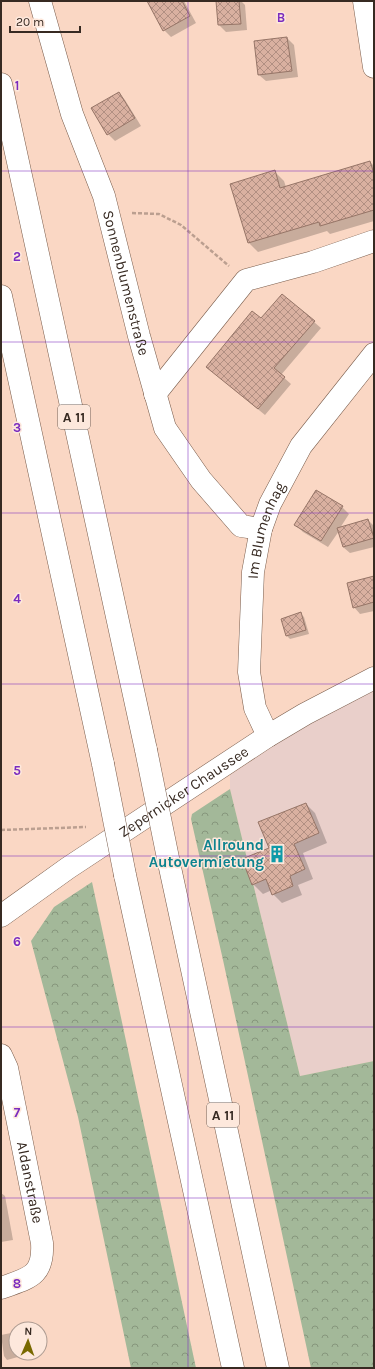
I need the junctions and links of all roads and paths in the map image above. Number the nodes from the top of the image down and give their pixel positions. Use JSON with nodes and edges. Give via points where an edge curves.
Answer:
{"nodes":[{"id":1,"x":40,"y":1,"type":"edge"},
{"id":2,"x":364,"y":1,"type":"edge"},
{"id":3,"x":374,"y":68,"type":"edge"},
{"id":4,"x":1,"y":84,"type":"edge"},
{"id":5,"x":109,"y":217,"type":"junction"},
{"id":6,"x":374,"y":240,"type":"edge"},
{"id":7,"x":246,"y":280,"type":"junction"},
{"id":8,"x":1,"y":296,"type":"edge"},
{"id":9,"x":374,"y":354,"type":"edge"},
{"id":10,"x":155,"y":394,"type":"junction"},
{"id":11,"x":261,"y":529,"type":"junction"},
{"id":12,"x":374,"y":678,"type":"edge"},
{"id":13,"x":268,"y":736,"type":"junction"},
{"id":14,"x":86,"y":827,"type":"dead end"},
{"id":15,"x":1,"y":830,"type":"edge"},
{"id":16,"x":1,"y":916,"type":"edge"},
{"id":17,"x":1,"y":1055,"type":"edge"},
{"id":18,"x":1,"y":1288,"type":"edge"},
{"id":19,"x":233,"y":1368,"type":"edge"},
{"id":20,"x":278,"y":1368,"type":"edge"}],
"edges":[{"from":1,"to":5,"type":"main road","name":"Sonnenblumenstraße","via":[[72,114],[104,196]]},
{"from":2,"to":3,"type":"main road"},
{"from":4,"to":20,"type":"main road","number":"A 11","bridge":true},
{"from":5,"to":7,"type":"path","via":[[136,212],[159,214],[180,224]]},
{"from":5,"to":10,"type":"main road","name":"Sonnenblumenstraße"},
{"from":6,"to":7,"type":"main road","via":[[313,262]]},
{"from":7,"to":10,"type":"main road"},
{"from":8,"to":19,"type":"main road","bridge":true},
{"from":9,"to":11,"type":"main road","name":"Im Blumenhag","via":[[302,446],[270,504]]},
{"from":10,"to":11,"type":"main road","name":"Sonnenblumenstraße","via":[[165,428],[201,480],[241,526]]},
{"from":11,"to":13,"type":"main road","name":"Im Blumenhag","via":[[253,572],[249,672],[255,708]]},
{"from":12,"to":13,"type":"main road","name":"Zepernicker Chaussee"},
{"from":13,"to":16,"type":"main road","name":"Zepernicker Chaussee","via":[[68,868]]},
{"from":14,"to":15,"type":"path"},
{"from":17,"to":18,"type":"main road","name":"Aldanstraße","via":[[7,1068],[42,1243],[42,1256],[40,1266],[32,1275]]}]}
